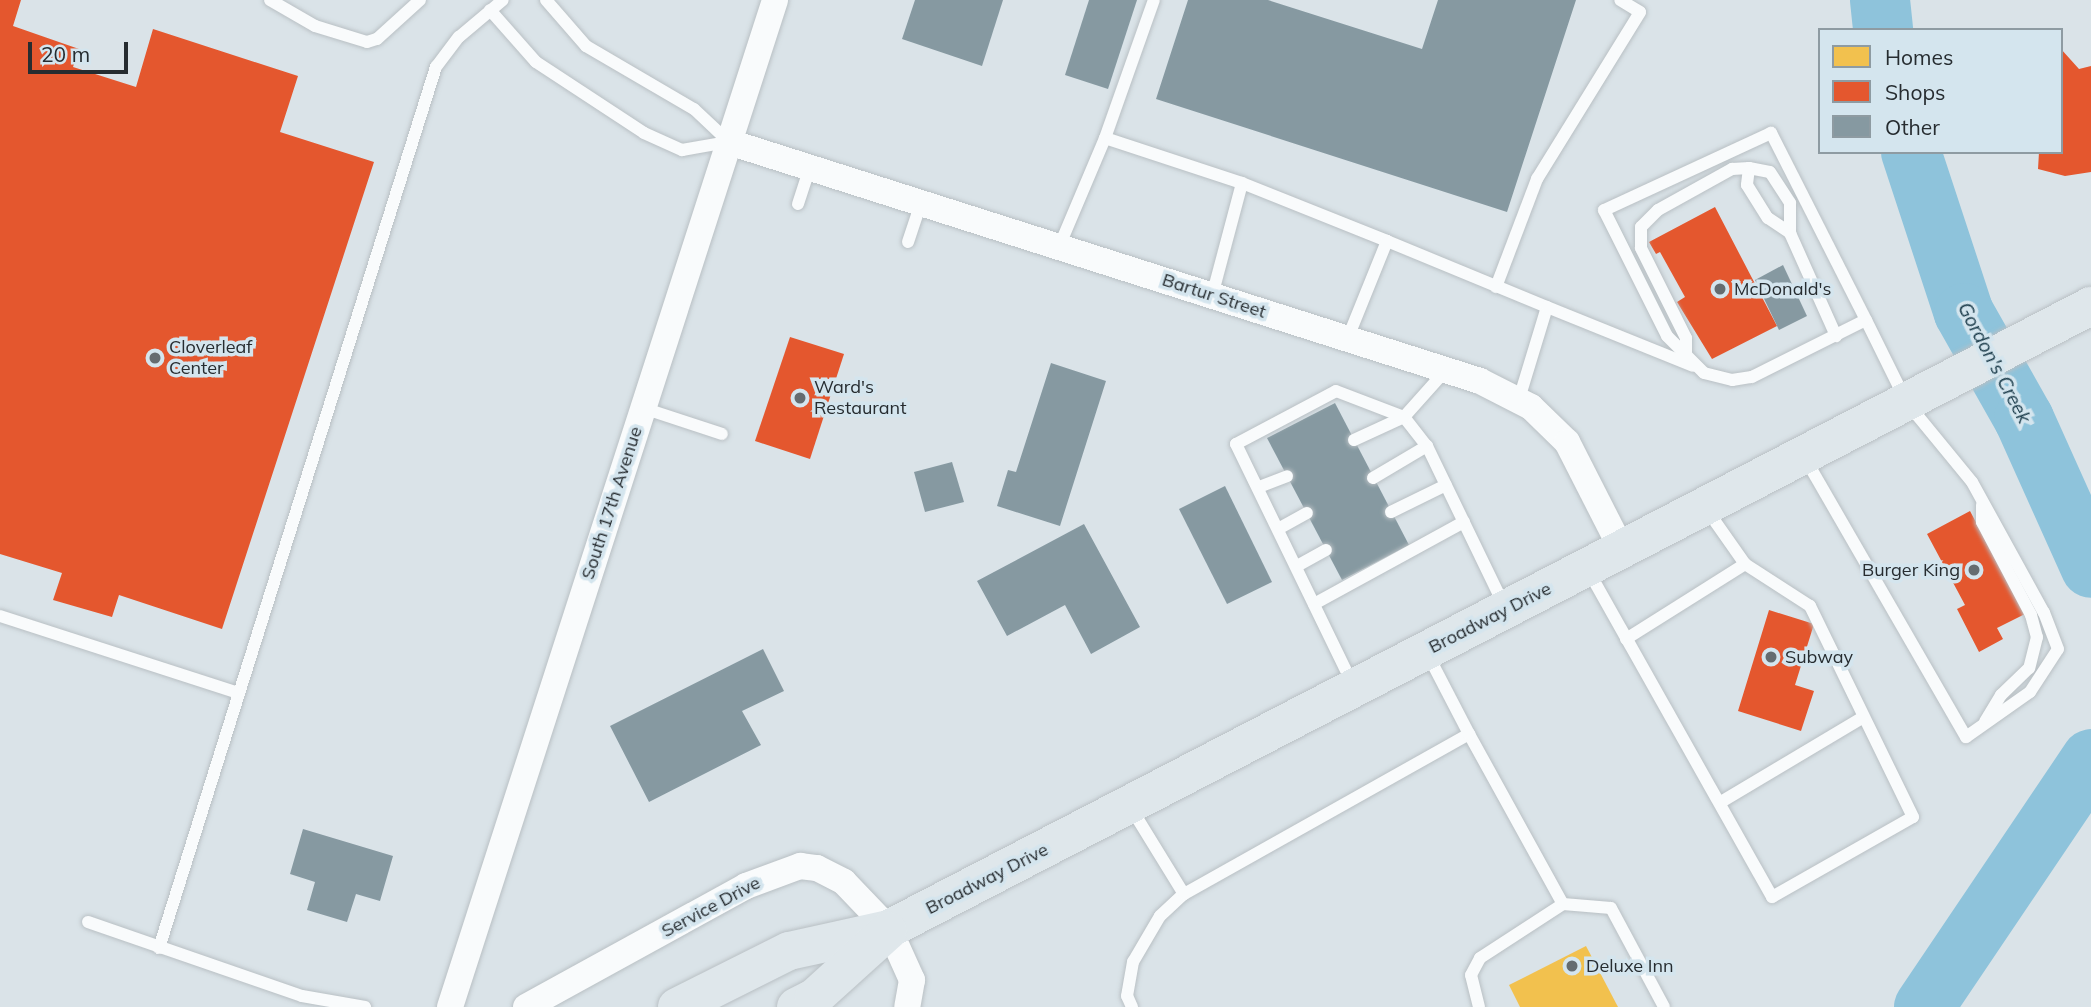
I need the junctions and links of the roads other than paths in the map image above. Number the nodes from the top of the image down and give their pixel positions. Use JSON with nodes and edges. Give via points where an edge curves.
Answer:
{"nodes":[{"id":1,"x":271,"y":0,"type":"edge"},
{"id":2,"x":421,"y":0,"type":"edge"},
{"id":3,"x":503,"y":0,"type":"edge"},
{"id":4,"x":546,"y":0,"type":"edge"},
{"id":5,"x":775,"y":0,"type":"edge"},
{"id":6,"x":1154,"y":0,"type":"edge"},
{"id":7,"x":1620,"y":0,"type":"edge"},
{"id":8,"x":490,"y":10,"type":"junction"},
{"id":9,"x":1105,"y":138,"type":"junction"},
{"id":10,"x":729,"y":142,"type":"junction"},
{"id":11,"x":810,"y":168,"type":"junction"},
{"id":12,"x":1749,"y":168,"type":"junction"},
{"id":13,"x":1242,"y":183,"type":"junction"},
{"id":14,"x":921,"y":203,"type":"junction"},
{"id":15,"x":798,"y":204,"type":"dead end"},
{"id":16,"x":1790,"y":233,"type":"junction"},
{"id":17,"x":1387,"y":241,"type":"junction"},
{"id":18,"x":908,"y":242,"type":"dead end"},
{"id":19,"x":1059,"y":247,"type":"junction"},
{"id":20,"x":1496,"y":287,"type":"junction"},
{"id":21,"x":1212,"y":296,"type":"junction"},
{"id":22,"x":2091,"y":306,"type":"edge"},
{"id":23,"x":1547,"y":307,"type":"junction"},
{"id":24,"x":1866,"y":320,"type":"junction"},
{"id":25,"x":1836,"y":336,"type":"junction"},
{"id":26,"x":1347,"y":340,"type":"junction"},
{"id":27,"x":1686,"y":355,"type":"junction"},
{"id":28,"x":1697,"y":367,"type":"junction"},
{"id":29,"x":1447,"y":370,"type":"junction"},
{"id":30,"x":1519,"y":399,"type":"junction"},
{"id":31,"x":1908,"y":404,"type":"junction"},
{"id":32,"x":643,"y":408,"type":"junction"},
{"id":33,"x":1404,"y":417,"type":"junction"},
{"id":34,"x":722,"y":434,"type":"dead end"},
{"id":35,"x":1354,"y":440,"type":"dead end"},
{"id":36,"x":1427,"y":446,"type":"junction"},
{"id":37,"x":1804,"y":457,"type":"junction"},
{"id":38,"x":1287,"y":476,"type":"dead end"},
{"id":39,"x":1373,"y":478,"type":"dead end"},
{"id":40,"x":1446,"y":485,"type":"junction"},
{"id":41,"x":1259,"y":487,"type":"junction"},
{"id":42,"x":1982,"y":501,"type":"junction"},
{"id":43,"x":1706,"y":507,"type":"junction"},
{"id":44,"x":1391,"y":512,"type":"dead end"},
{"id":45,"x":1307,"y":513,"type":"dead end"},
{"id":46,"x":1464,"y":522,"type":"junction"},
{"id":47,"x":1278,"y":528,"type":"junction"},
{"id":48,"x":1326,"y":550,"type":"dead end"},
{"id":49,"x":1622,"y":550,"type":"junction"},
{"id":50,"x":1745,"y":564,"type":"junction"},
{"id":51,"x":1297,"y":566,"type":"junction"},
{"id":52,"x":1587,"y":569,"type":"junction"},
{"id":53,"x":1314,"y":604,"type":"junction"},
{"id":54,"x":1506,"y":610,"type":"junction"},
{"id":55,"x":0,"y":616,"type":"edge"},
{"id":56,"x":1626,"y":639,"type":"junction"},
{"id":57,"x":1426,"y":652,"type":"junction"},
{"id":58,"x":1355,"y":689,"type":"junction"},
{"id":59,"x":239,"y":693,"type":"junction"},
{"id":60,"x":1862,"y":718,"type":"junction"},
{"id":61,"x":1983,"y":725,"type":"junction"},
{"id":62,"x":1469,"y":734,"type":"junction"},
{"id":63,"x":1721,"y":802,"type":"junction"},
{"id":64,"x":1129,"y":805,"type":"junction"},
{"id":65,"x":1184,"y":894,"type":"junction"},
{"id":66,"x":1563,"y":904,"type":"junction"},
{"id":67,"x":88,"y":922,"type":"dead end"},
{"id":68,"x":889,"y":929,"type":"junction"},
{"id":69,"x":159,"y":948,"type":"junction"},
{"id":70,"x":365,"y":1007,"type":"edge"},
{"id":71,"x":450,"y":1007,"type":"edge"},
{"id":72,"x":526,"y":1007,"type":"edge"},
{"id":73,"x":677,"y":1007,"type":"edge"},
{"id":74,"x":796,"y":1007,"type":"edge"},
{"id":75,"x":907,"y":1007,"type":"edge"},
{"id":76,"x":1132,"y":1007,"type":"edge"},
{"id":77,"x":1479,"y":1007,"type":"edge"},
{"id":78,"x":1664,"y":1007,"type":"edge"}],
"edges":[{"from":1,"to":2,"type":"lane","via":[[316,26],[358,42],[377,38]]},
{"from":3,"to":8,"type":"lane"},
{"from":4,"to":10,"type":"lane","via":[[586,46],[694,109]]},
{"from":5,"to":10,"type":"street","name":"South 17th Avenue"},
{"from":6,"to":9,"type":"lane"},
{"from":7,"to":20,"type":"lane","via":[[1640,12],[1537,179]]},
{"from":8,"to":10,"type":"lane","via":[[536,62],[644,133],[682,150]]},
{"from":8,"to":59,"type":"lane","via":[[459,37],[436,67]]},
{"from":9,"to":13,"type":"lane"},
{"from":9,"to":19,"type":"lane"},
{"from":10,"to":11,"type":"street","name":"Bartur Street"},
{"from":10,"to":32,"type":"street","name":"South 17th Avenue"},
{"from":11,"to":14,"type":"street","name":"Bartur Street"},
{"from":11,"to":15,"type":"lane"},
{"from":12,"to":16,"type":"lane","via":[[1747,185],[1768,218]]},
{"from":12,"to":16,"type":"lane","via":[[1770,172],[1790,203]]},
{"from":12,"to":27,"type":"lane","via":[[1732,170],[1658,210],[1641,227],[1641,248],[1686,338]]},
{"from":13,"to":17,"type":"lane"},
{"from":13,"to":21,"type":"lane"},
{"from":14,"to":18,"type":"lane"},
{"from":14,"to":19,"type":"street","name":"Bartur Street"},
{"from":16,"to":25,"type":"lane"},
{"from":17,"to":20,"type":"lane"},
{"from":17,"to":26,"type":"lane"},
{"from":19,"to":21,"type":"street","name":"Bartur Street"},
{"from":20,"to":23,"type":"lane"},
{"from":21,"to":26,"type":"street","name":"Bartur Street"},
{"from":22,"to":31,"type":"main road","name":"Broadway Drive"},
{"from":23,"to":28,"type":"lane"},
{"from":23,"to":30,"type":"lane"},
{"from":24,"to":25,"type":"lane"},
{"from":24,"to":27,"type":"lane","via":[[1771,133],[1604,210],[1667,336]]},
{"from":24,"to":31,"type":"lane"},
{"from":25,"to":28,"type":"lane","via":[[1752,377],[1732,380]]},
{"from":26,"to":29,"type":"street","name":"Bartur Street"},
{"from":27,"to":28,"type":"lane"},
{"from":29,"to":30,"type":"street","name":"Bartur Street"},
{"from":29,"to":33,"type":"lane"},
{"from":30,"to":49,"type":"street","name":"Bartur Street","via":[[1567,442]]},
{"from":31,"to":37,"type":"main road","name":"Broadway Drive"},
{"from":31,"to":42,"type":"lane"},
{"from":32,"to":34,"type":"lane"},
{"from":32,"to":71,"type":"street","name":"South 17th Avenue"},
{"from":33,"to":35,"type":"lane"},
{"from":33,"to":36,"type":"lane"},
{"from":33,"to":41,"type":"lane","via":[[1336,391],[1236,444]]},
{"from":36,"to":39,"type":"lane"},
{"from":36,"to":40,"type":"lane"},
{"from":37,"to":43,"type":"main road","name":"Broadway Drive"},
{"from":37,"to":61,"type":"lane","via":[[1966,737]]},
{"from":38,"to":41,"type":"lane"},
{"from":40,"to":44,"type":"lane"},
{"from":40,"to":46,"type":"lane"},
{"from":41,"to":47,"type":"lane"},
{"from":42,"to":61,"type":"lane","via":[[1982,522],[2031,615],[2037,637],[2029,668],[2001,695]]},
{"from":42,"to":61,"type":"lane","via":[[2044,613],[2058,649],[2030,692]]},
{"from":43,"to":49,"type":"main road","name":"Broadway Drive"},
{"from":43,"to":50,"type":"lane"},
{"from":45,"to":47,"type":"lane"},
{"from":46,"to":53,"type":"lane"},
{"from":46,"to":54,"type":"lane"},
{"from":47,"to":51,"type":"lane"},
{"from":48,"to":51,"type":"lane"},
{"from":49,"to":52,"type":"main road","name":"Broadway Drive"},
{"from":50,"to":56,"type":"lane"},
{"from":50,"to":60,"type":"lane","via":[[1810,607]]},
{"from":51,"to":53,"type":"lane"},
{"from":52,"to":54,"type":"main road","name":"Broadway Drive"},
{"from":52,"to":56,"type":"lane"},
{"from":53,"to":58,"type":"lane"},
{"from":54,"to":57,"type":"main road","name":"Broadway Drive"},
{"from":55,"to":59,"type":"lane"},
{"from":56,"to":63,"type":"lane"},
{"from":57,"to":58,"type":"main road","name":"Broadway Drive"},
{"from":57,"to":62,"type":"lane"},
{"from":58,"to":64,"type":"main road","name":"Broadway Drive"},
{"from":59,"to":69,"type":"lane"},
{"from":60,"to":63,"type":"lane"},
{"from":60,"to":63,"type":"lane","via":[[1913,817],[1772,897]]},
{"from":62,"to":65,"type":"lane"},
{"from":62,"to":66,"type":"lane"},
{"from":64,"to":65,"type":"lane"},
{"from":64,"to":68,"type":"main road","name":"Broadway Drive"},
{"from":65,"to":76,"type":"lane","via":[[1160,916],[1133,962],[1127,996]]},
{"from":66,"to":77,"type":"lane","via":[[1480,958],[1471,975]]},
{"from":66,"to":78,"type":"lane","via":[[1611,908]]},
{"from":67,"to":69,"type":"lane"},
{"from":68,"to":72,"type":"street","name":"Service Drive","via":[[844,882],[817,868],[800,866],[746,886]]},
{"from":68,"to":73,"type":"main road","name":"Broadway Drive","via":[[789,951]]},
{"from":68,"to":74,"type":"main road","name":"Broadway Drive","via":[[814,998]]},
{"from":68,"to":75,"type":"street","name":"Service Drive","via":[[912,980]]},
{"from":69,"to":70,"type":"lane","via":[[302,996]]}]}
